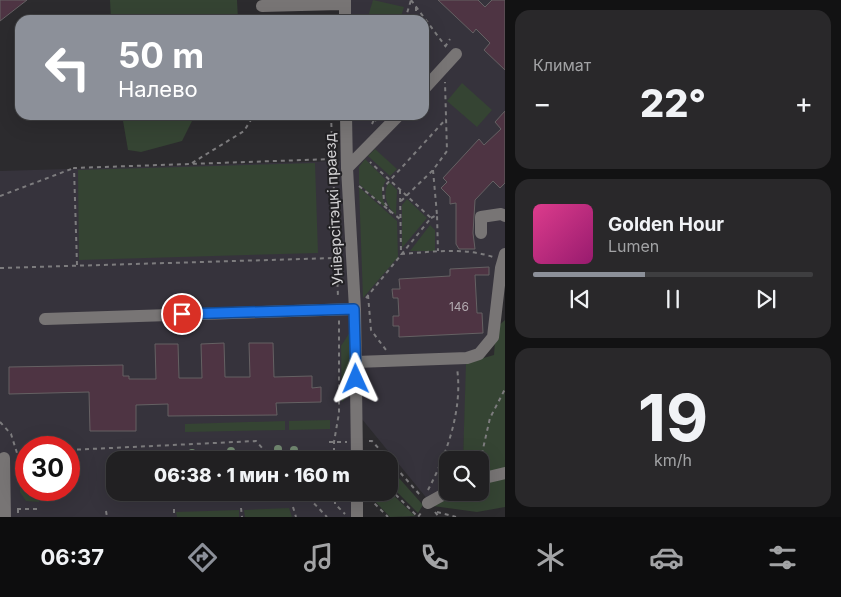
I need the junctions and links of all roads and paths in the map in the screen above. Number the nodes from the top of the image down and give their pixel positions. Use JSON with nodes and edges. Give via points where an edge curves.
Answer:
{"nodes":[{"id":1,"x":345,"y":0,"type":"edge"},
{"id":2,"x":411,"y":0,"type":"edge"},
{"id":3,"x":262,"y":6,"type":"dead end"},
{"id":4,"x":416,"y":7,"type":"junction"},
{"id":5,"x":345,"y":15,"type":"edge"},
{"id":6,"x":406,"y":15,"type":"edge"},
{"id":7,"x":416,"y":15,"type":"edge"},
{"id":8,"x":422,"y":15,"type":"edge"},
{"id":9,"x":429,"y":23,"type":"edge"},
{"id":10,"x":451,"y":51,"type":"joint"},
{"id":11,"x":445,"y":66,"type":"junction"},
{"id":12,"x":429,"y":84,"type":"edge"},
{"id":13,"x":446,"y":119,"type":"junction"},
{"id":14,"x":251,"y":120,"type":"edge"},
{"id":15,"x":331,"y":120,"type":"edge"},
{"id":16,"x":346,"y":120,"type":"edge"},
{"id":17,"x":377,"y":120,"type":"edge"},
{"id":18,"x":394,"y":120,"type":"edge"},
{"id":19,"x":374,"y":123,"type":"dead end"},
{"id":20,"x":362,"y":154,"type":"junction"},
{"id":21,"x":333,"y":159,"type":"junction"},
{"id":22,"x":190,"y":164,"type":"junction"},
{"id":23,"x":74,"y":168,"type":"junction"},
{"id":24,"x":347,"y":168,"type":"junction"},
{"id":25,"x":433,"y":170,"type":"junction"},
{"id":26,"x":389,"y":179,"type":"junction"},
{"id":27,"x":357,"y":184,"type":"dead end"},
{"id":28,"x":400,"y":190,"type":"junction"},
{"id":29,"x":0,"y":196,"type":"edge"},
{"id":30,"x":407,"y":196,"type":"junction"},
{"id":31,"x":401,"y":201,"type":"junction"},
{"id":32,"x":391,"y":214,"type":"junction"},
{"id":33,"x":437,"y":215,"type":"junction"},
{"id":34,"x":505,"y":216,"type":"edge"},
{"id":35,"x":431,"y":218,"type":"junction"},
{"id":36,"x":400,"y":219,"type":"junction"},
{"id":37,"x":480,"y":232,"type":"dead end"},
{"id":38,"x":438,"y":251,"type":"junction"},
{"id":39,"x":401,"y":254,"type":"junction"},
{"id":40,"x":505,"y":254,"type":"edge"},
{"id":41,"x":336,"y":258,"type":"junction"},
{"id":42,"x":77,"y":265,"type":"junction"},
{"id":43,"x":0,"y":268,"type":"edge"},
{"id":44,"x":501,"y":268,"type":"junction"},
{"id":45,"x":368,"y":295,"type":"junction"},
{"id":46,"x":354,"y":309,"type":"junction"},
{"id":47,"x":339,"y":310,"type":"junction"},
{"id":48,"x":45,"y":319,"type":"dead end"},
{"id":49,"x":456,"y":358,"type":"junction"},
{"id":50,"x":394,"y":360,"type":"junction"},
{"id":51,"x":356,"y":362,"type":"junction"},
{"id":52,"x":505,"y":389,"type":"edge"},
{"id":53,"x":0,"y":422,"type":"edge"},
{"id":54,"x":360,"y":441,"type":"junction"},
{"id":55,"x":329,"y":442,"type":"dead end"},
{"id":56,"x":334,"y":442,"type":"junction"},
{"id":57,"x":15,"y":447,"type":"edge"},
{"id":58,"x":80,"y":449,"type":"edge"},
{"id":59,"x":265,"y":451,"type":"edge"},
{"id":60,"x":334,"y":451,"type":"edge"},
{"id":61,"x":358,"y":451,"type":"edge"},
{"id":62,"x":382,"y":451,"type":"edge"},
{"id":63,"x":482,"y":451,"type":"edge"},
{"id":64,"x":4,"y":458,"type":"dead end"},
{"id":65,"x":398,"y":469,"type":"edge"},
{"id":66,"x":505,"y":473,"type":"edge"},
{"id":67,"x":489,"y":476,"type":"edge"},
{"id":68,"x":398,"y":496,"type":"edge"},
{"id":69,"x":439,"y":498,"type":"edge"},
{"id":70,"x":312,"y":501,"type":"edge"},
{"id":71,"x":335,"y":501,"type":"edge"},
{"id":72,"x":360,"y":501,"type":"edge"},
{"id":73,"x":370,"y":501,"type":"edge"},
{"id":74,"x":429,"y":505,"type":"junction"},
{"id":75,"x":293,"y":507,"type":"dead end"},
{"id":76,"x":241,"y":508,"type":"dead end"},
{"id":77,"x":18,"y":509,"type":"dead end"},
{"id":78,"x":25,"y":509,"type":"dead end"},
{"id":79,"x":40,"y":509,"type":"dead end"},
{"id":80,"x":174,"y":509,"type":"dead end"},
{"id":81,"x":3,"y":511,"type":"edge"},
{"id":82,"x":106,"y":511,"type":"dead end"},
{"id":83,"x":18,"y":517,"type":"edge"},
{"id":84,"x":107,"y":517,"type":"edge"},
{"id":85,"x":174,"y":517,"type":"edge"},
{"id":86,"x":242,"y":517,"type":"edge"},
{"id":87,"x":296,"y":517,"type":"edge"},
{"id":88,"x":327,"y":517,"type":"edge"},
{"id":89,"x":349,"y":517,"type":"edge"},
{"id":90,"x":357,"y":517,"type":"edge"},
{"id":91,"x":388,"y":517,"type":"edge"},
{"id":92,"x":418,"y":517,"type":"edge"},
{"id":93,"x":456,"y":517,"type":"edge"}],
"edges":[{"from":1,"to":3,"type":"street","via":[[340,4]]},
{"from":1,"to":5,"type":"street"},
{"from":2,"to":4,"type":"path"},
{"from":2,"to":6,"type":"path"},
{"from":4,"to":7,"type":"path"},
{"from":4,"to":8,"type":"path"},
{"from":9,"to":10,"type":"path"},
{"from":10,"to":11,"type":"street"},
{"from":11,"to":12,"type":"street"},
{"from":11,"to":13,"type":"path"},
{"from":13,"to":25,"type":"path","via":[[447,151]]},
{"from":13,"to":26,"type":"path"},
{"from":14,"to":22,"type":"path","via":[[244,131]]},
{"from":15,"to":21,"type":"path"},
{"from":16,"to":24,"type":"street","name":"Універсітэцкі праезд"},
{"from":17,"to":19,"type":"path"},
{"from":18,"to":20,"type":"street"},
{"from":20,"to":24,"type":"street"},
{"from":20,"to":26,"type":"path"},
{"from":21,"to":22,"type":"path"},
{"from":21,"to":41,"type":"path"},
{"from":22,"to":23,"type":"path"},
{"from":23,"to":29,"type":"path"},
{"from":23,"to":42,"type":"path"},
{"from":24,"to":46,"type":"street","name":"Універсітэцкі праезд"},
{"from":25,"to":30,"type":"path"},
{"from":25,"to":33,"type":"path"},
{"from":26,"to":28,"type":"path"},
{"from":26,"to":32,"type":"path","via":[[383,188],[384,201]]},
{"from":27,"to":32,"type":"path"},
{"from":28,"to":30,"type":"path"},
{"from":28,"to":31,"type":"path"},
{"from":30,"to":31,"type":"path"},
{"from":30,"to":35,"type":"path"},
{"from":31,"to":36,"type":"path"},
{"from":32,"to":36,"type":"path"},
{"from":33,"to":35,"type":"path"},
{"from":33,"to":38,"type":"path"},
{"from":34,"to":37,"type":"street","via":[[481,217]]},
{"from":35,"to":39,"type":"path"},
{"from":36,"to":39,"type":"path"},
{"from":38,"to":39,"type":"path"},
{"from":38,"to":44,"type":"path","via":[[477,252],[494,257]]},
{"from":39,"to":45,"type":"path"},
{"from":40,"to":44,"type":"street"},
{"from":41,"to":42,"type":"path"},
{"from":41,"to":47,"type":"path"},
{"from":42,"to":43,"type":"path"},
{"from":44,"to":49,"type":"street","via":[[490,342],[478,354]]},
{"from":45,"to":46,"type":"path"},
{"from":45,"to":50,"type":"path","via":[[371,330]]},
{"from":46,"to":47,"type":"street"},
{"from":46,"to":51,"type":"street","name":"Універсітэцкі праезд"},
{"from":47,"to":48,"type":"street"},
{"from":47,"to":56,"type":"path","via":[[339,413]]},
{"from":49,"to":50,"type":"street"},
{"from":49,"to":74,"type":"path","via":[[460,388]]},
{"from":50,"to":51,"type":"street"},
{"from":51,"to":54,"type":"street","name":"Універсітэцкі праезд"},
{"from":52,"to":63,"type":"path","via":[[490,418]]},
{"from":53,"to":57,"type":"path","via":[[11,434]]},
{"from":54,"to":56,"type":"path"},
{"from":54,"to":61,"type":"street","name":"Універсітэцкі праезд"},
{"from":54,"to":62,"type":"path","via":[[372,440]]},
{"from":55,"to":56,"type":"path"},
{"from":56,"to":60,"type":"path"},
{"from":58,"to":59,"type":"path","via":[[256,441]]},
{"from":64,"to":81,"type":"street"},
{"from":65,"to":74,"type":"path"},
{"from":66,"to":67,"type":"street"},
{"from":68,"to":92,"type":"path"},
{"from":69,"to":74,"type":"street"},
{"from":70,"to":88,"type":"path"},
{"from":71,"to":89,"type":"path"},
{"from":72,"to":90,"type":"street"},
{"from":73,"to":91,"type":"path"},
{"from":74,"to":93,"type":"path"},
{"from":75,"to":87,"type":"path"},
{"from":76,"to":86,"type":"path"},
{"from":77,"to":83,"type":"path"},
{"from":78,"to":79,"type":"path"},
{"from":80,"to":85,"type":"path"},
{"from":82,"to":84,"type":"path"}]}
